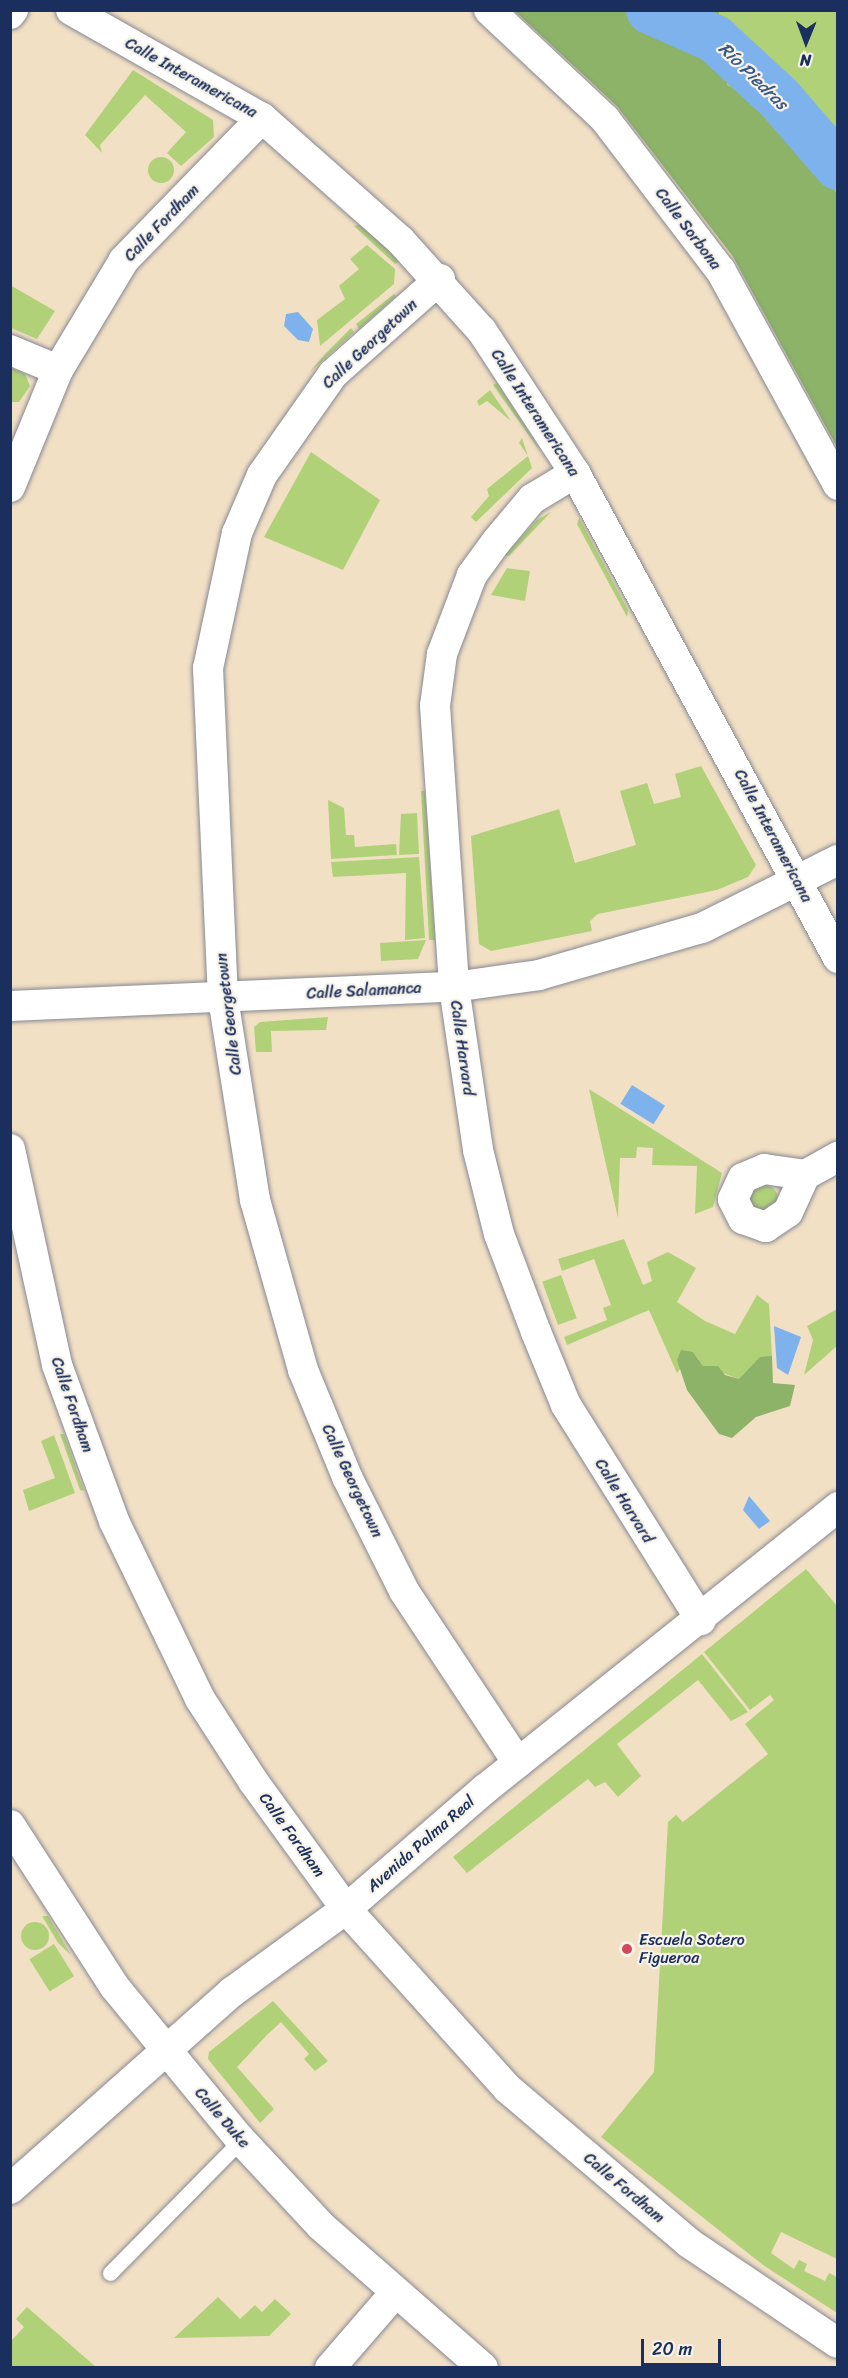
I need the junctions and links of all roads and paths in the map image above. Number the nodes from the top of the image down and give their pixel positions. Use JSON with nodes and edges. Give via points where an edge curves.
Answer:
{"nodes":[{"id":1,"x":71,"y":10,"type":"edge"},
{"id":2,"x":489,"y":10,"type":"edge"},
{"id":3,"x":262,"y":118,"type":"junction"},
{"id":4,"x":440,"y":279,"type":"junction"},
{"id":5,"x":10,"y":350,"type":"edge"},
{"id":6,"x":58,"y":370,"type":"junction"},
{"id":7,"x":21,"y":424,"type":"edge"},
{"id":8,"x":575,"y":473,"type":"junction"},
{"id":9,"x":837,"y":484,"type":"edge"},
{"id":10,"x":10,"y":487,"type":"edge"},
{"id":11,"x":837,"y":860,"type":"edge"},
{"id":12,"x":798,"y":882,"type":"junction"},
{"id":13,"x":837,"y":958,"type":"edge"},
{"id":14,"x":454,"y":987,"type":"junction"},
{"id":15,"x":223,"y":998,"type":"junction"},
{"id":16,"x":10,"y":1006,"type":"edge"},
{"id":17,"x":10,"y":1149,"type":"edge"},
{"id":18,"x":837,"y":1157,"type":"edge"},
{"id":19,"x":805,"y":1175,"type":"dead end"},
{"id":20,"x":837,"y":1507,"type":"edge"},
{"id":21,"x":701,"y":1620,"type":"junction"},
{"id":22,"x":518,"y":1764,"type":"junction"},
{"id":23,"x":10,"y":1826,"type":"edge"},
{"id":24,"x":346,"y":1909,"type":"junction"},
{"id":25,"x":164,"y":2050,"type":"junction"},
{"id":26,"x":241,"y":2140,"type":"junction"},
{"id":27,"x":10,"y":2189,"type":"edge"},
{"id":28,"x":110,"y":2273,"type":"dead end"},
{"id":29,"x":395,"y":2293,"type":"junction"},
{"id":30,"x":837,"y":2343,"type":"edge"},
{"id":31,"x":330,"y":2367,"type":"edge"},
{"id":32,"x":483,"y":2367,"type":"edge"}],
"edges":[{"from":1,"to":3,"type":"street","name":"Calle Interamericana"},
{"from":2,"to":9,"type":"street","name":"Calle Sorbona","via":[[605,119],[721,271]]},
{"from":3,"to":4,"type":"street","name":"Calle Interamericana","via":[[348,190]]},
{"from":3,"to":6,"type":"street","name":"Calle Fordham","via":[[124,260]]},
{"from":4,"to":8,"type":"street","name":"Calle Interamericana","via":[[510,370]]},
{"from":4,"to":15,"type":"street","name":"Calle Georgetown","via":[[333,374],[262,475],[237,533],[208,668]]},
{"from":5,"to":6,"type":"street"},
{"from":6,"to":7,"type":"street","name":"Calle Fordham"},
{"from":7,"to":10,"type":"street","name":"Calle Fordham"},
{"from":8,"to":12,"type":"street","name":"Calle Interamericana"},
{"from":8,"to":14,"type":"street","name":"Calle Harvard","via":[[532,499],[496,542],[468,584],[442,654],[435,706]]},
{"from":11,"to":12,"type":"street","name":"Calle Salamanca"},
{"from":12,"to":13,"type":"street","name":"Calle Interamericana"},
{"from":12,"to":14,"type":"street","name":"Calle Salamanca","via":[[650,946],[540,975]]},
{"from":14,"to":15,"type":"street","name":"Calle Salamanca"},
{"from":14,"to":21,"type":"street","name":"Calle Harvard","via":[[478,1150],[499,1234],[536,1332],[566,1405]]},
{"from":15,"to":16,"type":"street","name":"Calle Salamanca"},
{"from":15,"to":22,"type":"street","name":"Calle Georgetown","via":[[255,1200],[303,1370],[347,1477],[404,1592]]},
{"from":17,"to":24,"type":"street","name":"Calle Fordham","via":[[57,1365],[114,1521],[200,1699]]},
{"from":18,"to":19,"type":"street"},
{"from":20,"to":21,"type":"street","name":"Avenida Palma Real"},
{"from":21,"to":22,"type":"street","name":"Avenida Palma Real"},
{"from":22,"to":24,"type":"street","name":"Avenida Palma Real"},
{"from":23,"to":25,"type":"street","name":"Calle Duke","via":[[74,1929]]},
{"from":24,"to":25,"type":"street","name":"Avenida Palma Real","via":[[232,1992]]},
{"from":24,"to":30,"type":"street","name":"Calle Fordham","via":[[507,2088],[689,2243]]},
{"from":25,"to":26,"type":"street","name":"Calle Duke"},
{"from":25,"to":27,"type":"street","name":"Avenida Palma Real"},
{"from":26,"to":28,"type":"lane"},
{"from":26,"to":29,"type":"street","name":"Calle Duke"},
{"from":29,"to":31,"type":"street"},
{"from":29,"to":32,"type":"street","name":"Calle Duke"}]}
